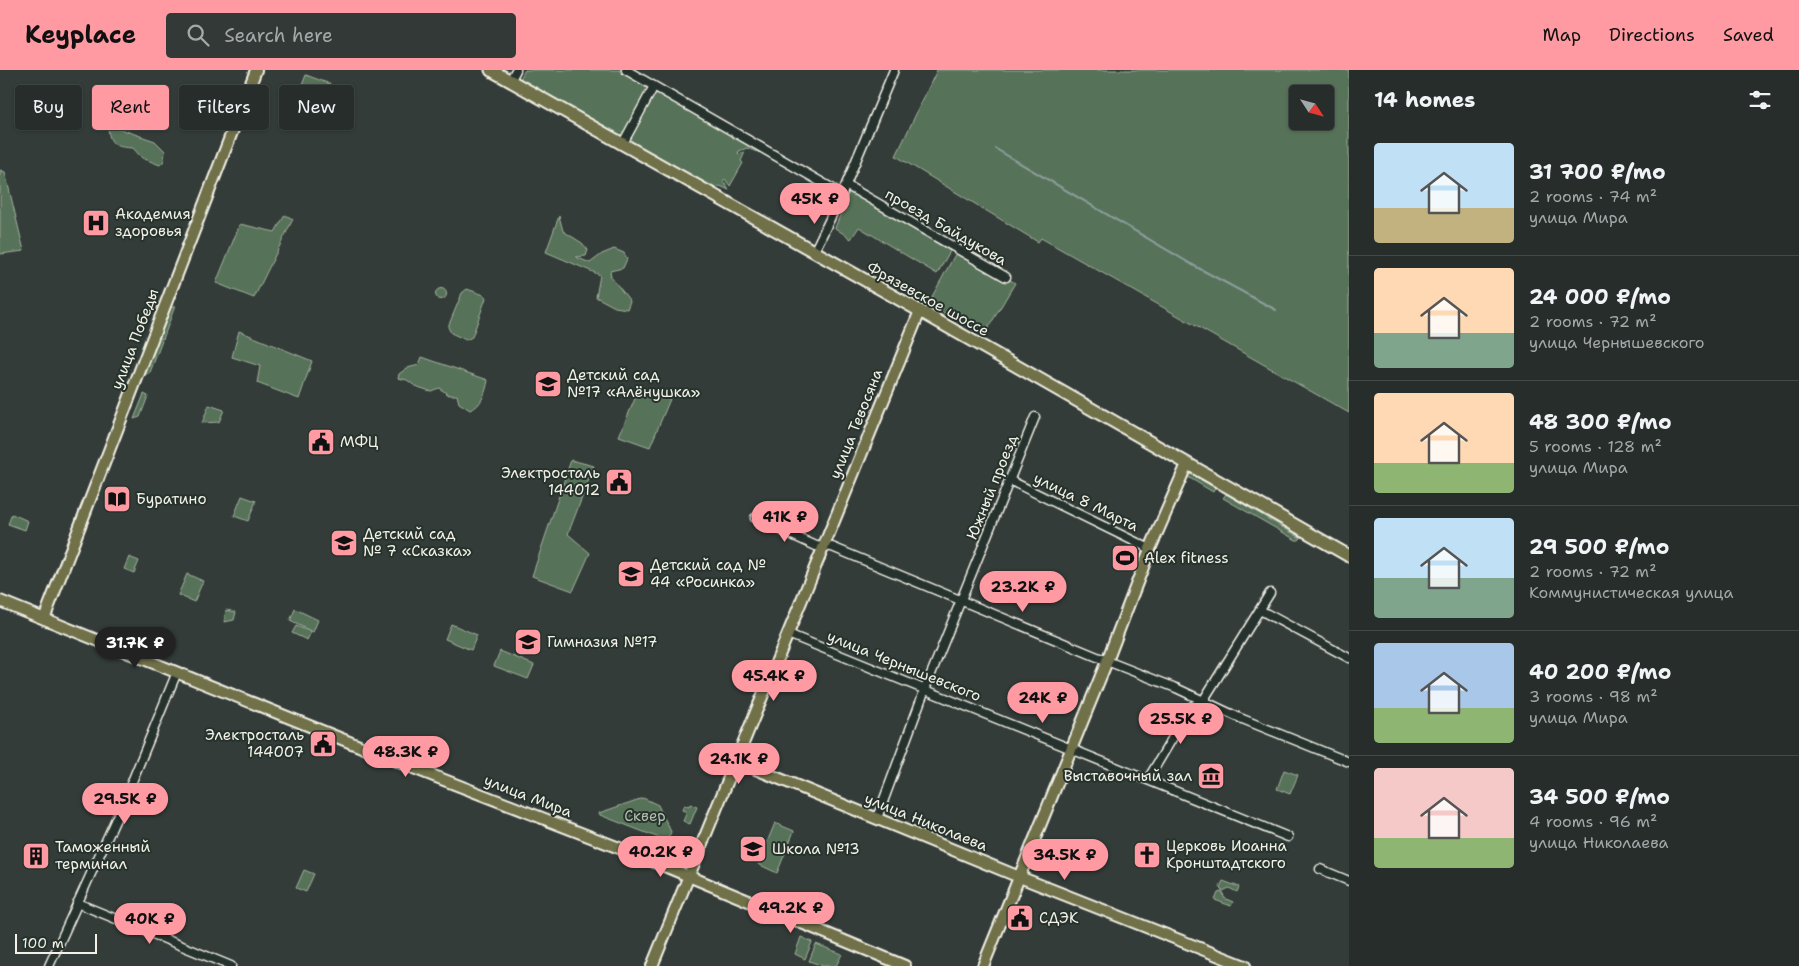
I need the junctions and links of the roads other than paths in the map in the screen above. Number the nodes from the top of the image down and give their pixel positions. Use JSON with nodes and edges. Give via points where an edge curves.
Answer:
{"nodes":[{"id":1,"x":256,"y":70,"type":"edge"},
{"id":2,"x":491,"y":70,"type":"edge"},
{"id":3,"x":516,"y":70,"type":"edge"},
{"id":4,"x":626,"y":70,"type":"edge"},
{"id":5,"x":894,"y":70,"type":"edge"},
{"id":6,"x":510,"y":81,"type":"junction"},
{"id":7,"x":654,"y":86,"type":"junction"},
{"id":8,"x":622,"y":145,"type":"junction"},
{"id":9,"x":846,"y":185,"type":"junction"},
{"id":10,"x":842,"y":194,"type":"junction"},
{"id":11,"x":814,"y":252,"type":"junction"},
{"id":12,"x":1006,"y":278,"type":"dead end"},
{"id":13,"x":920,"y":310,"type":"junction"},
{"id":14,"x":1035,"y":417,"type":"dead end"},
{"id":15,"x":1188,"y":464,"type":"junction"},
{"id":16,"x":1009,"y":480,"type":"junction"},
{"id":17,"x":755,"y":518,"type":"dead end"},
{"id":18,"x":827,"y":547,"type":"junction"},
{"id":19,"x":1150,"y":549,"type":"junction"},
{"id":20,"x":1349,"y":556,"type":"edge"},
{"id":21,"x":1270,"y":593,"type":"dead end"},
{"id":22,"x":961,"y":599,"type":"junction"},
{"id":23,"x":0,"y":602,"type":"edge"},
{"id":24,"x":1260,"y":610,"type":"junction"},
{"id":25,"x":44,"y":619,"type":"junction"},
{"id":26,"x":788,"y":634,"type":"junction"},
{"id":27,"x":1349,"y":658,"type":"edge"},
{"id":28,"x":1107,"y":661,"type":"junction"},
{"id":29,"x":177,"y":672,"type":"junction"},
{"id":30,"x":925,"y":689,"type":"junction"},
{"id":31,"x":1203,"y":701,"type":"junction"},
{"id":32,"x":1071,"y":748,"type":"junction"},
{"id":33,"x":736,"y":761,"type":"junction"},
{"id":34,"x":1349,"y":762,"type":"edge"},
{"id":35,"x":1148,"y":779,"type":"junction"},
{"id":36,"x":877,"y":818,"type":"junction"},
{"id":37,"x":1288,"y":837,"type":"dead end"},
{"id":38,"x":1320,"y":869,"type":"dead end"},
{"id":39,"x":688,"y":876,"type":"junction"},
{"id":40,"x":1018,"y":876,"type":"junction"},
{"id":41,"x":1349,"y":881,"type":"edge"},
{"id":42,"x":77,"y":903,"type":"junction"},
{"id":43,"x":49,"y":966,"type":"edge"},
{"id":44,"x":231,"y":966,"type":"edge"},
{"id":45,"x":652,"y":966,"type":"edge"},
{"id":46,"x":904,"y":966,"type":"edge"},
{"id":47,"x":983,"y":966,"type":"edge"},
{"id":48,"x":1245,"y":966,"type":"edge"}],
"edges":[{"from":1,"to":25,"type":"main road","name":"улица Победы"},
{"from":2,"to":6,"type":"highway","name":"Фрязевское шоссе"},
{"from":3,"to":6,"type":"street"},
{"from":4,"to":7,"type":"street"},
{"from":5,"to":9,"type":"street"},
{"from":6,"to":8,"type":"highway","name":"Фрязевское шоссе"},
{"from":7,"to":8,"type":"street"},
{"from":7,"to":10,"type":"street"},
{"from":8,"to":11,"type":"highway","name":"Фрязевское шоссе"},
{"from":9,"to":10,"type":"street"},
{"from":9,"to":12,"type":"street","name":"проезд Байдукова"},
{"from":10,"to":11,"type":"street"},
{"from":11,"to":13,"type":"highway","name":"Фрязевское шоссе"},
{"from":13,"to":15,"type":"highway","name":"Фрязевское шоссе"},
{"from":13,"to":18,"type":"main road","name":"улица Тевосяна"},
{"from":14,"to":16,"type":"street","name":"Южный проезд"},
{"from":15,"to":19,"type":"main road"},
{"from":15,"to":20,"type":"highway","name":"Фрязевское шоссе"},
{"from":16,"to":19,"type":"street","name":"улица 8 Марта"},
{"from":16,"to":22,"type":"street","name":"Южный проезд"},
{"from":17,"to":18,"type":"street"},
{"from":18,"to":22,"type":"street"},
{"from":18,"to":26,"type":"main road","name":"улица Тевосяна"},
{"from":19,"to":28,"type":"main road"},
{"from":21,"to":24,"type":"street"},
{"from":22,"to":28,"type":"street"},
{"from":22,"to":30,"type":"street","name":"Южный проезд"},
{"from":23,"to":25,"type":"main road","name":"улица Мира"},
{"from":24,"to":27,"type":"street"},
{"from":24,"to":31,"type":"street"},
{"from":25,"to":29,"type":"main road","name":"улица Мира"},
{"from":26,"to":30,"type":"street","name":"улица Чернышевского"},
{"from":26,"to":33,"type":"main road","name":"улица Тевосяна"},
{"from":28,"to":31,"type":"street"},
{"from":28,"to":32,"type":"main road"},
{"from":29,"to":39,"type":"main road","name":"улица Мира"},
{"from":29,"to":42,"type":"street","via":[[124,801]]},
{"from":30,"to":32,"type":"street","name":"улица Чернышевского"},
{"from":30,"to":36,"type":"street","name":"Южный проезд"},
{"from":31,"to":34,"type":"street"},
{"from":31,"to":35,"type":"street","via":[[1191,707]]},
{"from":32,"to":35,"type":"street","name":"улица Чернышевского"},
{"from":32,"to":40,"type":"main road"},
{"from":33,"to":36,"type":"main road","name":"улица Николаева"},
{"from":33,"to":39,"type":"main road","name":"улица Тевосяна"},
{"from":35,"to":37,"type":"street","name":"улица Чернышевского"},
{"from":36,"to":40,"type":"main road","name":"улица Николаева"},
{"from":38,"to":41,"type":"street"},
{"from":39,"to":45,"type":"main road","name":"улица Тевосяна"},
{"from":39,"to":46,"type":"main road","name":"улица Мира"},
{"from":40,"to":47,"type":"main road"},
{"from":40,"to":48,"type":"main road","name":"улица Николаева"},
{"from":42,"to":43,"type":"street"},
{"from":42,"to":44,"type":"street"}]}
